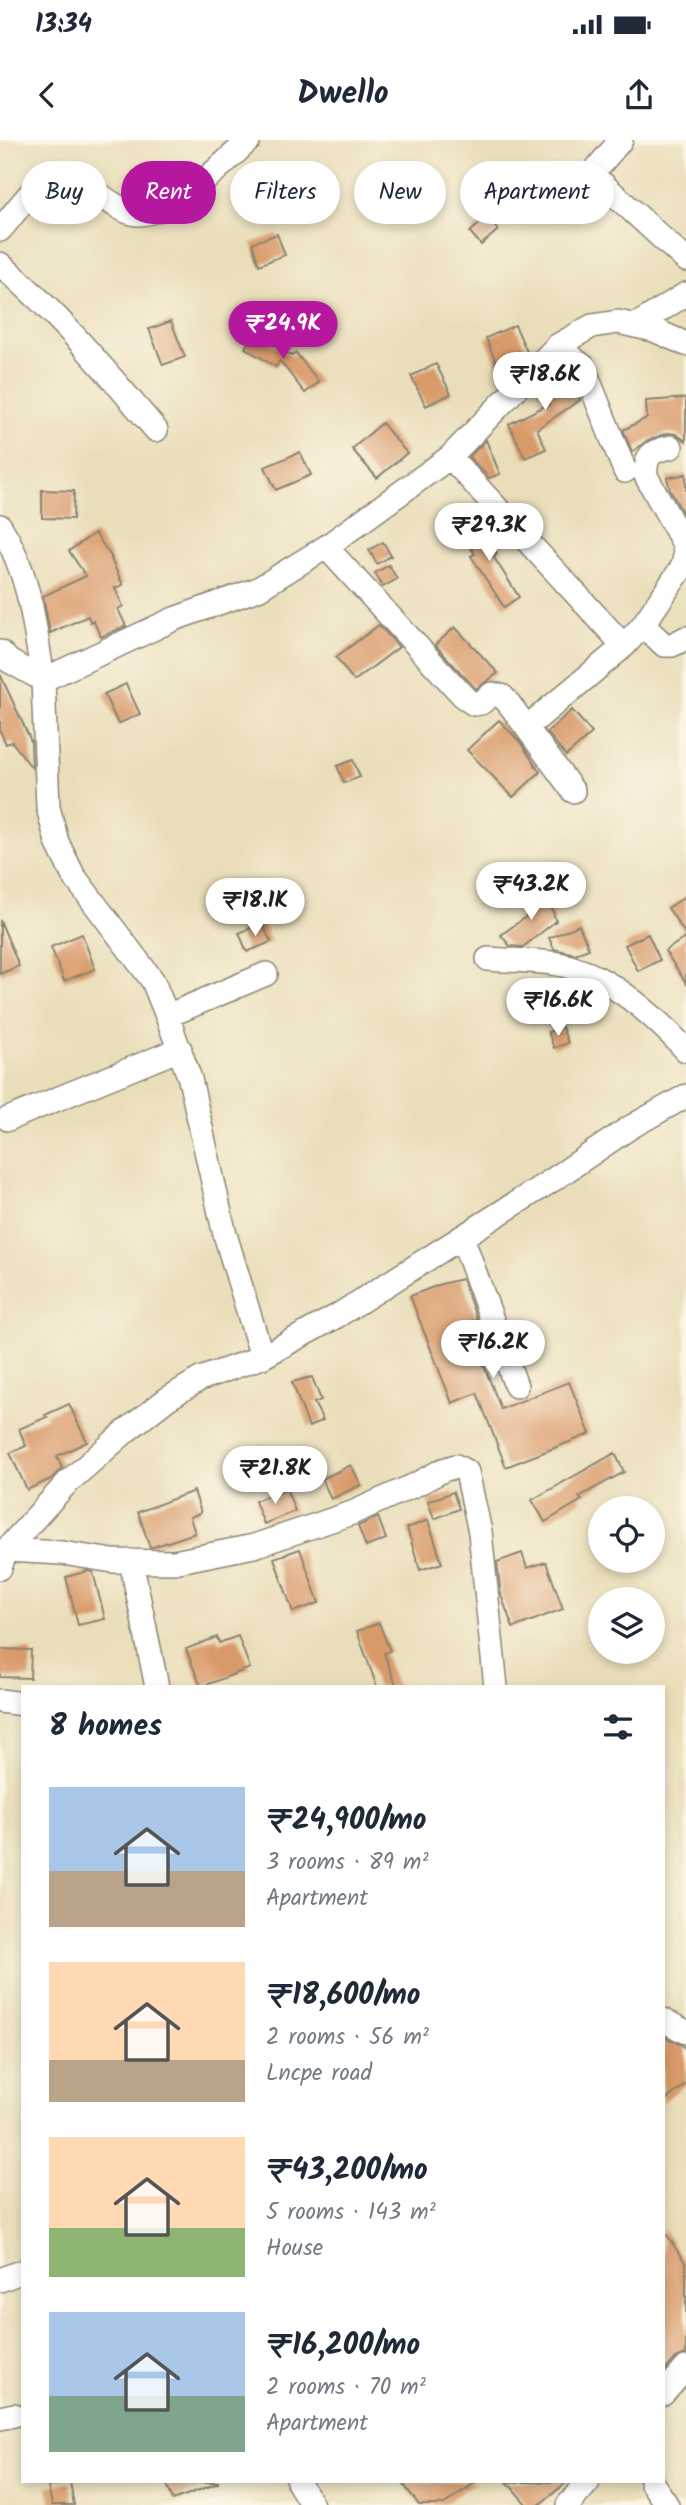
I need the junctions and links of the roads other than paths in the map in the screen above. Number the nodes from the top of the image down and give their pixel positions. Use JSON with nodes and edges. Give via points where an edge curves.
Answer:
{"nodes":[{"id":1,"x":249,"y":140,"type":"edge"},
{"id":2,"x":621,"y":140,"type":"edge"},
{"id":3,"x":2,"y":223,"type":"edge"},
{"id":4,"x":686,"y":260,"type":"edge"},
{"id":5,"x":0,"y":264,"type":"edge"},
{"id":6,"x":686,"y":295,"type":"edge"},
{"id":7,"x":635,"y":326,"type":"junction"},
{"id":8,"x":686,"y":344,"type":"edge"},
{"id":9,"x":557,"y":346,"type":"junction"},
{"id":10,"x":156,"y":429,"type":"dead end"},
{"id":11,"x":671,"y":447,"type":"dead end"},
{"id":12,"x":450,"y":457,"type":"junction"},
{"id":13,"x":625,"y":471,"type":"dead end"},
{"id":14,"x":0,"y":526,"type":"edge"},
{"id":15,"x":326,"y":547,"type":"junction"},
{"id":16,"x":643,"y":625,"type":"junction"},
{"id":17,"x":686,"y":638,"type":"edge"},
{"id":18,"x":624,"y":646,"type":"junction"},
{"id":19,"x":0,"y":652,"type":"edge"},
{"id":20,"x":43,"y":680,"type":"junction"},
{"id":21,"x":527,"y":727,"type":"junction"},
{"id":22,"x":573,"y":791,"type":"dead end"},
{"id":23,"x":488,"y":959,"type":"dead end"},
{"id":24,"x":266,"y":974,"type":"dead end"},
{"id":25,"x":167,"y":1016,"type":"junction"},
{"id":26,"x":180,"y":1049,"type":"junction"},
{"id":27,"x":686,"y":1050,"type":"edge"},
{"id":28,"x":686,"y":1096,"type":"edge"},
{"id":29,"x":8,"y":1119,"type":"dead end"},
{"id":30,"x":462,"y":1237,"type":"junction"},
{"id":31,"x":262,"y":1357,"type":"junction"},
{"id":32,"x":516,"y":1386,"type":"dead end"},
{"id":33,"x":3,"y":1559,"type":"edge"},
{"id":34,"x":131,"y":1562,"type":"junction"},
{"id":35,"x":158,"y":1685,"type":"edge"},
{"id":36,"x":496,"y":1685,"type":"edge"},
{"id":37,"x":0,"y":1701,"type":"edge"},
{"id":38,"x":21,"y":1704,"type":"edge"},
{"id":39,"x":665,"y":2021,"type":"edge"},
{"id":40,"x":686,"y":2032,"type":"edge"},
{"id":41,"x":21,"y":2273,"type":"edge"},
{"id":42,"x":0,"y":2280,"type":"edge"},
{"id":43,"x":686,"y":2368,"type":"edge"},
{"id":44,"x":665,"y":2390,"type":"edge"},
{"id":45,"x":299,"y":2483,"type":"edge"},
{"id":46,"x":587,"y":2483,"type":"edge"},
{"id":47,"x":652,"y":2483,"type":"edge"},
{"id":48,"x":312,"y":2505,"type":"edge"},
{"id":49,"x":568,"y":2505,"type":"edge"},
{"id":50,"x":667,"y":2505,"type":"edge"}],
"edges":[{"from":1,"to":3,"type":"street","via":[[173,202],[152,212],[136,214],[123,209],[62,176],[45,180]]},
{"from":2,"to":4,"type":"street","via":[[592,174]]},
{"from":5,"to":10,"type":"street","via":[[80,340]]},
{"from":6,"to":7,"type":"street"},
{"from":7,"to":8,"type":"street"},
{"from":7,"to":9,"type":"street","via":[[618,322],[592,326]]},
{"from":9,"to":12,"type":"street"},
{"from":9,"to":13,"type":"street","via":[[583,366]]},
{"from":11,"to":16,"type":"street","via":[[650,455],[646,476],[684,544],[685,555],[683,566]]},
{"from":12,"to":15,"type":"street"},
{"from":12,"to":18,"type":"street"},
{"from":14,"to":20,"type":"street","via":[[32,607]]},
{"from":15,"to":20,"type":"street","via":[[258,589],[174,619]]},
{"from":15,"to":21,"type":"street","via":[[465,698],[474,704],[492,694],[502,696]]},
{"from":16,"to":17,"type":"street","via":[[664,645]]},
{"from":16,"to":18,"type":"street"},
{"from":18,"to":21,"type":"street"},
{"from":19,"to":20,"type":"street"},
{"from":20,"to":25,"type":"street","via":[[48,807],[57,842],[73,875],[153,981]]},
{"from":21,"to":22,"type":"street"},
{"from":23,"to":27,"type":"street","via":[[563,965],[606,983],[653,1015]]},
{"from":24,"to":25,"type":"street"},
{"from":25,"to":26,"type":"street"},
{"from":26,"to":29,"type":"street"},
{"from":26,"to":31,"type":"street","via":[[224,1231]]},
{"from":28,"to":30,"type":"street"},
{"from":30,"to":31,"type":"street"},
{"from":30,"to":32,"type":"street"},
{"from":31,"to":33,"type":"street","via":[[200,1379],[167,1399],[67,1483]]},
{"from":33,"to":34,"type":"street","via":[[62,1553]]},
{"from":34,"to":35,"type":"street"},
{"from":34,"to":36,"type":"street","via":[[174,1562],[254,1546],[352,1513],[456,1466],[467,1472],[480,1532]]},
{"from":37,"to":38,"type":"street"},
{"from":39,"to":40,"type":"street"},
{"from":41,"to":42,"type":"street"},
{"from":43,"to":44,"type":"street"},
{"from":45,"to":48,"type":"street"},
{"from":46,"to":49,"type":"street"},
{"from":47,"to":50,"type":"street"}]}
